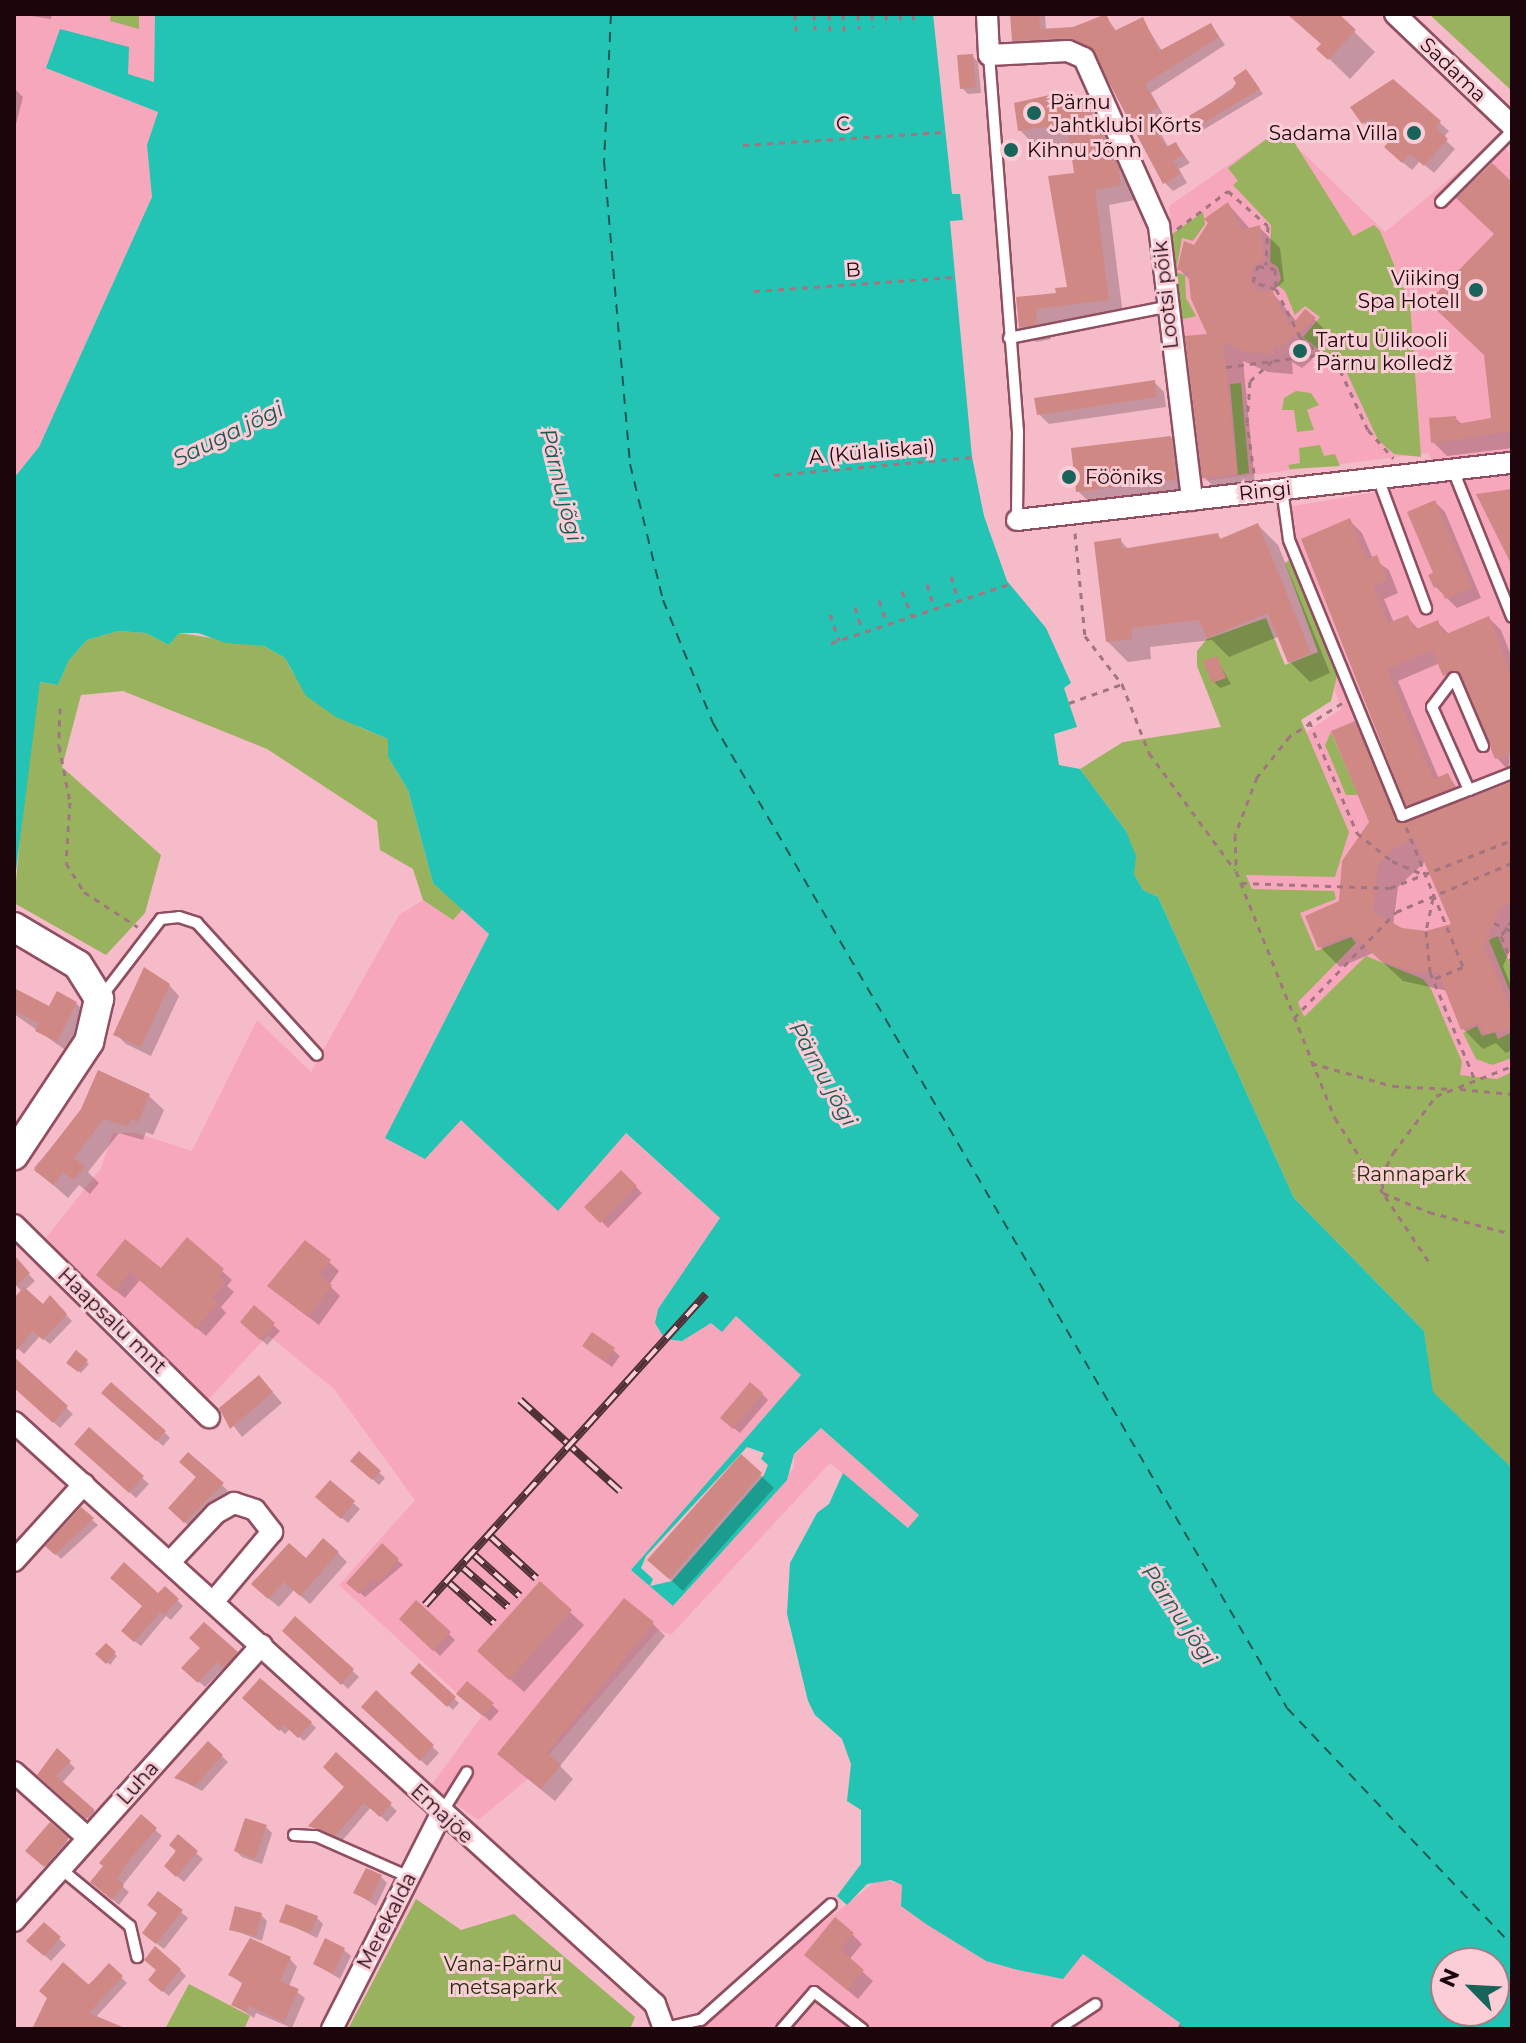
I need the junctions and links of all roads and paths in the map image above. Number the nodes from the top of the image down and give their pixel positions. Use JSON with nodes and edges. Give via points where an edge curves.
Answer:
{"nodes":[{"id":1,"x":795,"y":14,"type":"edge"},
{"id":2,"x":814,"y":14,"type":"edge"},
{"id":3,"x":829,"y":14,"type":"edge"},
{"id":4,"x":843,"y":14,"type":"edge"},
{"id":5,"x":858,"y":14,"type":"edge"},
{"id":6,"x":872,"y":14,"type":"edge"},
{"id":7,"x":886,"y":14,"type":"edge"},
{"id":8,"x":900,"y":14,"type":"edge"},
{"id":9,"x":913,"y":14,"type":"edge"},
{"id":10,"x":987,"y":14,"type":"edge"},
{"id":11,"x":1395,"y":14,"type":"edge"},
{"id":12,"x":901,"y":24,"type":"dead end"},
{"id":13,"x":914,"y":24,"type":"dead end"},
{"id":14,"x":887,"y":26,"type":"dead end"},
{"id":15,"x":873,"y":27,"type":"dead end"},
{"id":16,"x":859,"y":29,"type":"dead end"},
{"id":17,"x":815,"y":30,"type":"dead end"},
{"id":18,"x":796,"y":31,"type":"dead end"},
{"id":19,"x":830,"y":31,"type":"dead end"},
{"id":20,"x":844,"y":31,"type":"dead end"},
{"id":21,"x":989,"y":55,"type":"junction"},
{"id":22,"x":1512,"y":128,"type":"edge"},
{"id":23,"x":944,"y":132,"type":"dead end"},
{"id":24,"x":743,"y":145,"type":"dead end"},
{"id":25,"x":1441,"y":202,"type":"dead end"},
{"id":26,"x":1168,"y":235,"type":"dead end"},
{"id":27,"x":1266,"y":265,"type":"junction"},
{"id":28,"x":954,"y":277,"type":"dead end"},
{"id":29,"x":1276,"y":289,"type":"junction"},
{"id":30,"x":754,"y":291,"type":"dead end"},
{"id":31,"x":1166,"y":307,"type":"junction"},
{"id":32,"x":1009,"y":338,"type":"junction"},
{"id":33,"x":1320,"y":356,"type":"junction"},
{"id":34,"x":1273,"y":360,"type":"junction"},
{"id":35,"x":1226,"y":367,"type":"dead end"},
{"id":36,"x":972,"y":457,"type":"dead end"},
{"id":37,"x":1399,"y":462,"type":"dead end"},
{"id":38,"x":1512,"y":463,"type":"edge"},
{"id":39,"x":1453,"y":470,"type":"junction"},
{"id":40,"x":774,"y":475,"type":"dead end"},
{"id":41,"x":1254,"y":476,"type":"dead end"},
{"id":42,"x":1378,"y":478,"type":"junction"},
{"id":43,"x":1282,"y":489,"type":"junction"},
{"id":44,"x":1192,"y":500,"type":"junction"},
{"id":45,"x":1074,"y":513,"type":"junction"},
{"id":46,"x":1017,"y":520,"type":"joint"},
{"id":47,"x":951,"y":576,"type":"dead end"},
{"id":48,"x":1012,"y":583,"type":"dead end"},
{"id":49,"x":927,"y":584,"type":"dead end"},
{"id":50,"x":902,"y":591,"type":"dead end"},
{"id":51,"x":879,"y":600,"type":"dead end"},
{"id":52,"x":958,"y":601,"type":"junction"},
{"id":53,"x":855,"y":607,"type":"dead end"},
{"id":54,"x":1426,"y":608,"type":"dead end"},
{"id":55,"x":935,"y":609,"type":"junction"},
{"id":56,"x":830,"y":614,"type":"dead end"},
{"id":57,"x":912,"y":616,"type":"junction"},
{"id":58,"x":1512,"y":617,"type":"edge"},
{"id":59,"x":887,"y":624,"type":"junction"},
{"id":60,"x":863,"y":632,"type":"junction"},
{"id":61,"x":839,"y":640,"type":"junction"},
{"id":62,"x":831,"y":643,"type":"dead end"},
{"id":63,"x":1122,"y":684,"type":"junction"},
{"id":64,"x":1353,"y":697,"type":"junction"},
{"id":65,"x":1069,"y":703,"type":"dead end"},
{"id":66,"x":60,"y":708,"type":"dead end"},
{"id":67,"x":1309,"y":721,"type":"junction"},
{"id":68,"x":1483,"y":746,"type":"dead end"},
{"id":69,"x":1512,"y":773,"type":"edge"},
{"id":70,"x":1469,"y":790,"type":"junction"},
{"id":71,"x":1402,"y":816,"type":"junction"},
{"id":72,"x":1512,"y":840,"type":"edge"},
{"id":73,"x":1512,"y":863,"type":"edge"},
{"id":74,"x":1236,"y":871,"type":"junction"},
{"id":75,"x":1425,"y":875,"type":"junction"},
{"id":76,"x":1241,"y":883,"type":"junction"},
{"id":77,"x":1433,"y":897,"type":"junction"},
{"id":78,"x":1512,"y":920,"type":"edge"},
{"id":79,"x":1494,"y":923,"type":"dead end"},
{"id":80,"x":1505,"y":928,"type":"junction"},
{"id":81,"x":18,"y":929,"type":"edge"},
{"id":82,"x":1512,"y":931,"type":"edge"},
{"id":83,"x":148,"y":932,"type":"junction"},
{"id":84,"x":1512,"y":963,"type":"edge"},
{"id":85,"x":1433,"y":979,"type":"junction"},
{"id":86,"x":99,"y":999,"type":"junction"},
{"id":87,"x":1294,"y":1018,"type":"junction"},
{"id":88,"x":317,"y":1055,"type":"dead end"},
{"id":89,"x":1311,"y":1063,"type":"junction"},
{"id":90,"x":1512,"y":1066,"type":"edge"},
{"id":91,"x":1475,"y":1080,"type":"junction"},
{"id":92,"x":1456,"y":1089,"type":"junction"},
{"id":93,"x":1512,"y":1094,"type":"edge"},
{"id":94,"x":14,"y":1155,"type":"edge"},
{"id":95,"x":1383,"y":1193,"type":"junction"},
{"id":96,"x":14,"y":1225,"type":"edge"},
{"id":97,"x":1512,"y":1234,"type":"edge"},
{"id":98,"x":1429,"y":1262,"type":"dead end"},
{"id":99,"x":209,"y":1417,"type":"dead end"},
{"id":100,"x":14,"y":1422,"type":"edge"},
{"id":101,"x":84,"y":1484,"type":"junction"},
{"id":102,"x":14,"y":1561,"type":"edge"},
{"id":103,"x":170,"y":1562,"type":"junction"},
{"id":104,"x":214,"y":1601,"type":"junction"},
{"id":105,"x":262,"y":1645,"type":"junction"},
{"id":106,"x":14,"y":1772,"type":"edge"},
{"id":107,"x":467,"y":1772,"type":"dead end"},
{"id":108,"x":441,"y":1814,"type":"junction"},
{"id":109,"x":294,"y":1835,"type":"dead end"},
{"id":110,"x":88,"y":1838,"type":"junction"},
{"id":111,"x":61,"y":1869,"type":"junction"},
{"id":112,"x":409,"y":1877,"type":"junction"},
{"id":113,"x":831,"y":1904,"type":"dead end"},
{"id":114,"x":14,"y":1921,"type":"edge"},
{"id":115,"x":137,"y":1957,"type":"dead end"},
{"id":116,"x":1096,"y":2004,"type":"dead end"},
{"id":117,"x":1179,"y":2025,"type":"dead end"},
{"id":118,"x":665,"y":2028,"type":"edge"},
{"id":119,"x":332,"y":2029,"type":"edge"},
{"id":120,"x":782,"y":2029,"type":"edge"},
{"id":121,"x":862,"y":2029,"type":"edge"},
{"id":122,"x":1058,"y":2029,"type":"edge"},
{"id":123,"x":1185,"y":2029,"type":"edge"}],
"edges":[{"from":1,"to":18,"type":"path"},
{"from":2,"to":17,"type":"path"},
{"from":3,"to":19,"type":"path"},
{"from":4,"to":20,"type":"path"},
{"from":5,"to":16,"type":"path"},
{"from":6,"to":15,"type":"path"},
{"from":7,"to":14,"type":"path"},
{"from":8,"to":12,"type":"path"},
{"from":9,"to":13,"type":"path"},
{"from":10,"to":21,"type":"street"},
{"from":11,"to":22,"type":"street","name":"Sadama"},
{"from":21,"to":31,"type":"street","name":"Lootsi põik","via":[[1068,51],[1084,58],[1159,226]]},
{"from":21,"to":32,"type":"lane"},
{"from":22,"to":25,"type":"lane"},
{"from":23,"to":24,"type":"path","name":"C"},
{"from":26,"to":27,"type":"path","via":[[1228,191],[1268,226]]},
{"from":27,"to":29,"type":"path","via":[[1278,275]]},
{"from":27,"to":29,"type":"path","via":[[1254,270],[1253,282]]},
{"from":28,"to":30,"type":"path","name":"B"},
{"from":29,"to":33,"type":"path","via":[[1300,337]]},
{"from":31,"to":32,"type":"lane"},
{"from":31,"to":44,"type":"street","name":"Lootsi põik"},
{"from":32,"to":46,"type":"lane","via":[[1018,432]]},
{"from":33,"to":34,"type":"path"},
{"from":33,"to":37,"type":"path","via":[[1340,370],[1368,430],[1381,450]]},
{"from":34,"to":35,"type":"path"},
{"from":34,"to":41,"type":"path","via":[[1250,381],[1247,423]]},
{"from":36,"to":40,"type":"path","name":"A (Külaliskai)"},
{"from":38,"to":39,"type":"street","name":"Ringi"},
{"from":39,"to":42,"type":"street","name":"Ringi"},
{"from":39,"to":58,"type":"lane"},
{"from":42,"to":43,"type":"street","name":"Ringi"},
{"from":42,"to":54,"type":"lane"},
{"from":43,"to":44,"type":"street","name":"Ringi"},
{"from":43,"to":64,"type":"lane","via":[[1289,540]]},
{"from":44,"to":45,"type":"street","name":"Ringi"},
{"from":45,"to":46,"type":"street","name":"Ringi"},
{"from":45,"to":63,"type":"path","via":[[1085,636]]},
{"from":47,"to":52,"type":"path"},
{"from":48,"to":52,"type":"path"},
{"from":49,"to":55,"type":"path"},
{"from":50,"to":57,"type":"path"},
{"from":51,"to":59,"type":"path"},
{"from":52,"to":55,"type":"path"},
{"from":53,"to":60,"type":"path"},
{"from":55,"to":57,"type":"path"},
{"from":56,"to":61,"type":"path"},
{"from":57,"to":59,"type":"path"},
{"from":59,"to":60,"type":"path"},
{"from":60,"to":61,"type":"path"},
{"from":61,"to":62,"type":"path"},
{"from":63,"to":65,"type":"path"},
{"from":63,"to":74,"type":"path","via":[[1149,753]]},
{"from":64,"to":67,"type":"path"},
{"from":64,"to":71,"type":"lane"},
{"from":66,"to":83,"type":"path","via":[[59,746],[70,802],[66,863],[96,902]]},
{"from":67,"to":74,"type":"path","via":[[1257,777],[1235,835]]},
{"from":67,"to":75,"type":"path","via":[[1357,833],[1392,861]]},
{"from":68,"to":70,"type":"lane","via":[[1454,678],[1432,707]]},
{"from":69,"to":70,"type":"lane"},
{"from":70,"to":71,"type":"lane"},
{"from":71,"to":75,"type":"path"},
{"from":72,"to":75,"type":"path"},
{"from":73,"to":77,"type":"path"},
{"from":74,"to":76,"type":"path"},
{"from":75,"to":76,"type":"path","via":[[1390,888]]},
{"from":75,"to":77,"type":"path"},
{"from":76,"to":87,"type":"path"},
{"from":77,"to":85,"type":"path","via":[[1426,931]]},
{"from":77,"to":85,"type":"path","via":[[1463,967]]},
{"from":77,"to":87,"type":"path","via":[[1396,912]]},
{"from":78,"to":80,"type":"path"},
{"from":79,"to":80,"type":"path"},
{"from":80,"to":82,"type":"path"},
{"from":80,"to":84,"type":"path","via":[[1501,936]]},
{"from":81,"to":86,"type":"main road","via":[[78,965]]},
{"from":83,"to":86,"type":"lane"},
{"from":83,"to":88,"type":"lane","via":[[161,919],[197,923]]},
{"from":85,"to":91,"type":"path"},
{"from":86,"to":94,"type":"main road","via":[[89,1042]]},
{"from":87,"to":89,"type":"path"},
{"from":89,"to":92,"type":"path","via":[[1393,1086]]},
{"from":89,"to":95,"type":"path","via":[[1335,1118]]},
{"from":90,"to":91,"type":"path"},
{"from":91,"to":92,"type":"path"},
{"from":92,"to":93,"type":"path"},
{"from":92,"to":95,"type":"path","via":[[1436,1096],[1407,1130],[1381,1177]]},
{"from":95,"to":97,"type":"path","via":[[1429,1212]]},
{"from":95,"to":98,"type":"path"},
{"from":96,"to":99,"type":"street","name":"Haapsalu mnt"},
{"from":100,"to":101,"type":"street","name":"Emajõe"},
{"from":101,"to":102,"type":"street"},
{"from":101,"to":103,"type":"street","name":"Emajõe"},
{"from":103,"to":104,"type":"street","name":"Emajõe"},
{"from":103,"to":104,"type":"street","via":[[216,1513],[234,1503],[255,1510],[272,1532]]},
{"from":104,"to":105,"type":"street","name":"Emajõe"},
{"from":105,"to":108,"type":"street","name":"Emajõe"},
{"from":105,"to":110,"type":"street","name":"Luha"},
{"from":106,"to":110,"type":"street"},
{"from":107,"to":108,"type":"lane"},
{"from":108,"to":112,"type":"street","name":"Merekalda"},
{"from":108,"to":118,"type":"street","name":"Emajõe","via":[[655,2004]]},
{"from":109,"to":112,"type":"lane","via":[[327,1840]]},
{"from":110,"to":111,"type":"street","name":"Luha"},
{"from":111,"to":114,"type":"street","name":"Luha"},
{"from":111,"to":115,"type":"lane","via":[[130,1926]]},
{"from":112,"to":119,"type":"street","name":"Merekalda"},
{"from":113,"to":118,"type":"lane","via":[[701,2020]]},
{"from":116,"to":122,"type":"lane"},
{"from":117,"to":123,"type":"path"},
{"from":120,"to":121,"type":"lane","via":[[814,1992]]}]}
